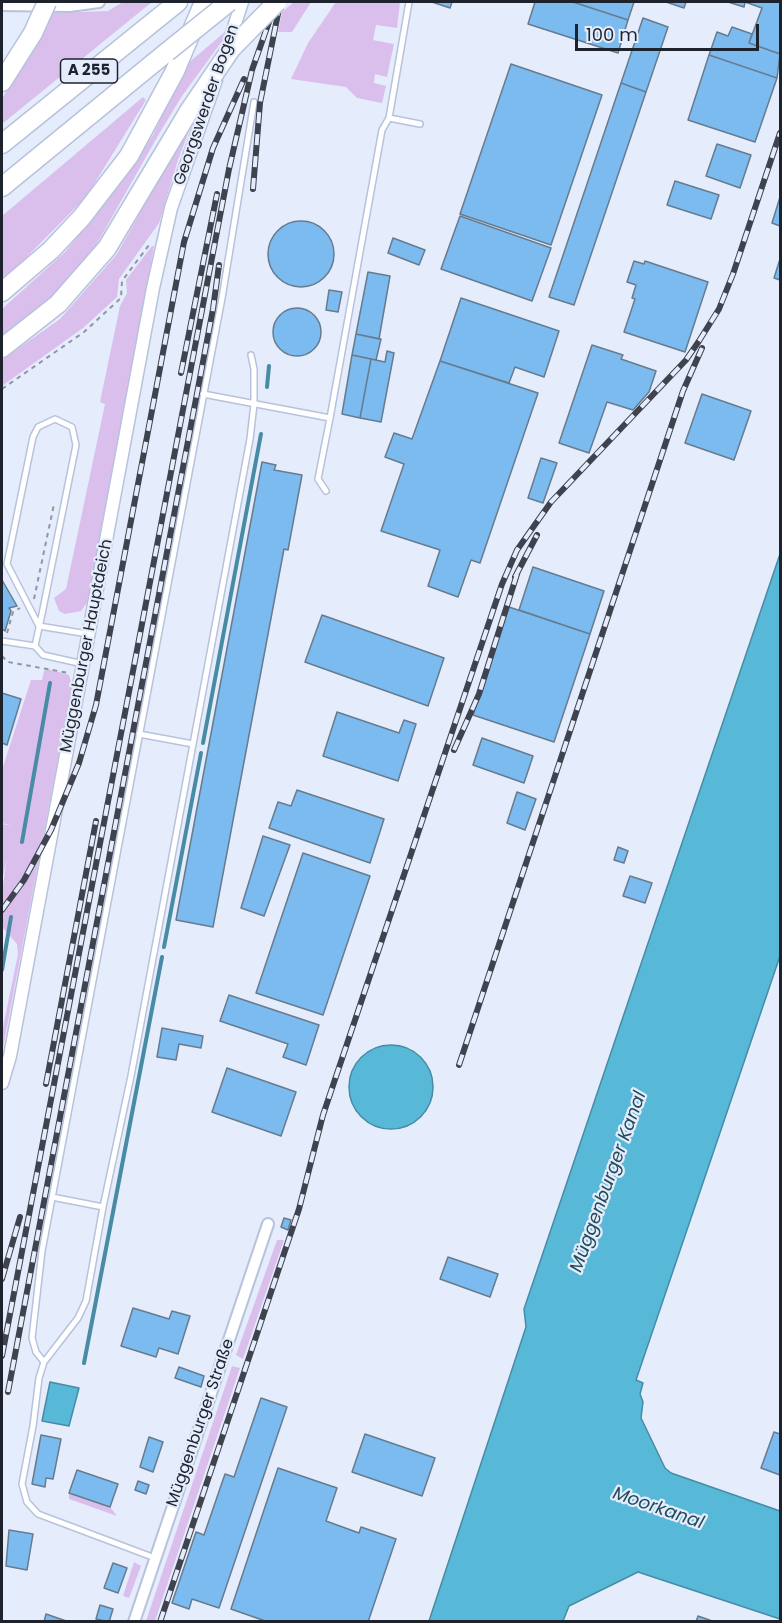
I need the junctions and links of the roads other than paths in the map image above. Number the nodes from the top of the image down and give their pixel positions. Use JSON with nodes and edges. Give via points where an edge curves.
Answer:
{"nodes":[{"id":1,"x":47,"y":2,"type":"edge"},
{"id":2,"x":99,"y":2,"type":"edge"},
{"id":3,"x":178,"y":2,"type":"edge"},
{"id":4,"x":204,"y":2,"type":"edge"},
{"id":5,"x":229,"y":2,"type":"edge"},
{"id":6,"x":242,"y":2,"type":"edge"},
{"id":7,"x":277,"y":2,"type":"edge"},
{"id":8,"x":409,"y":2,"type":"edge"},
{"id":9,"x":2,"y":5,"type":"edge"},
{"id":10,"x":2,"y":82,"type":"edge"},
{"id":11,"x":254,"y":102,"type":"dead end"},
{"id":12,"x":389,"y":118,"type":"junction"},
{"id":13,"x":420,"y":124,"type":"dead end"},
{"id":14,"x":2,"y":144,"type":"edge"},
{"id":15,"x":2,"y":187,"type":"edge"},
{"id":16,"x":171,"y":208,"type":"joint"},
{"id":17,"x":2,"y":292,"type":"edge"},
{"id":18,"x":2,"y":348,"type":"edge"},
{"id":19,"x":251,"y":355,"type":"dead end"},
{"id":20,"x":203,"y":394,"type":"junction"},
{"id":21,"x":254,"y":404,"type":"junction"},
{"id":22,"x":330,"y":418,"type":"junction"},
{"id":23,"x":326,"y":491,"type":"dead end"},
{"id":24,"x":39,"y":626,"type":"junction"},
{"id":25,"x":89,"y":634,"type":"junction"},
{"id":26,"x":3,"y":641,"type":"edge"},
{"id":27,"x":35,"y":646,"type":"junction"},
{"id":28,"x":84,"y":664,"type":"junction"},
{"id":29,"x":139,"y":734,"type":"junction"},
{"id":30,"x":193,"y":744,"type":"junction"},
{"id":31,"x":2,"y":1083,"type":"edge"},
{"id":32,"x":52,"y":1197,"type":"junction"},
{"id":33,"x":103,"y":1206,"type":"junction"},
{"id":34,"x":268,"y":1224,"type":"dead end"},
{"id":35,"x":44,"y":1362,"type":"junction"},
{"id":36,"x":155,"y":1558,"type":"junction"},
{"id":37,"x":134,"y":1622,"type":"edge"}],
"edges":[{"from":1,"to":10,"type":"highway","bridge":true},
{"from":2,"to":9,"type":"street","via":[[69,6]]},
{"from":3,"to":14,"type":"highway","number":"A 255"},
{"from":4,"to":17,"type":"highway","via":[[175,71],[129,156],[51,250]]},
{"from":5,"to":15,"type":"highway","number":"A 255","bridge":true},
{"from":6,"to":16,"type":"street","name":"Georgswerder Bogen"},
{"from":7,"to":18,"type":"highway","bridge":true,"via":[[231,49],[106,248],[58,303]]},
{"from":8,"to":12,"type":"lane"},
{"from":11,"to":20,"type":"lane"},
{"from":12,"to":13,"type":"lane"},
{"from":12,"to":22,"type":"lane","via":[[382,130]]},
{"from":16,"to":25,"type":"street","name":"Müggenburger Hauptdeich"},
{"from":19,"to":21,"type":"lane"},
{"from":20,"to":21,"type":"lane"},
{"from":20,"to":29,"type":"lane"},
{"from":21,"to":22,"type":"lane"},
{"from":21,"to":30,"type":"lane"},
{"from":22,"to":23,"type":"lane","via":[[318,479]]},
{"from":24,"to":24,"type":"lane","via":[[76,445],[76,435],[64,421],[47,421],[33,437],[7,564]]},
{"from":24,"to":25,"type":"lane"},
{"from":24,"to":27,"type":"lane"},
{"from":25,"to":28,"type":"street","name":"Müggenburger Hauptdeich"},
{"from":26,"to":27,"type":"lane"},
{"from":27,"to":28,"type":"lane","via":[[43,655]]},
{"from":28,"to":31,"type":"street","name":"Müggenburger Hauptdeich"},
{"from":29,"to":30,"type":"lane"},
{"from":29,"to":32,"type":"lane"},
{"from":30,"to":33,"type":"lane"},
{"from":32,"to":33,"type":"lane"},
{"from":32,"to":35,"type":"lane","via":[[32,1338]]},
{"from":33,"to":35,"type":"lane","via":[[86,1301],[78,1318]]},
{"from":34,"to":36,"type":"street","name":"Müggenburger Straße"},
{"from":35,"to":36,"type":"lane","via":[[22,1484],[27,1502],[39,1514]]},
{"from":36,"to":37,"type":"street","name":"Müggenburger Straße"}]}
